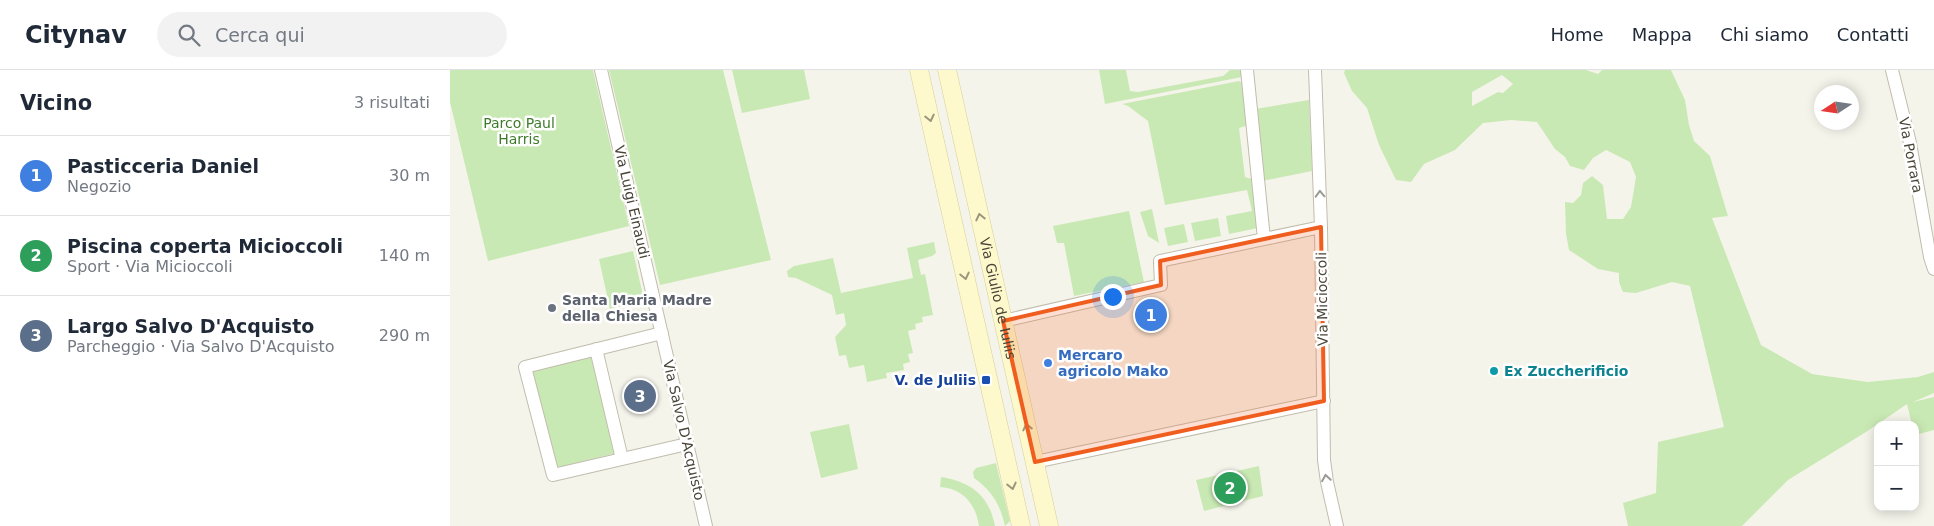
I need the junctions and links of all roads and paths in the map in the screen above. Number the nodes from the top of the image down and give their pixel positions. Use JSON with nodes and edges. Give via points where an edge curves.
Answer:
{"nodes":[{"id":1,"x":601,"y":70,"type":"edge"},
{"id":2,"x":919,"y":70,"type":"edge"},
{"id":3,"x":947,"y":70,"type":"edge"},
{"id":4,"x":1247,"y":70,"type":"edge"},
{"id":5,"x":1315,"y":70,"type":"edge"},
{"id":6,"x":1892,"y":70,"type":"edge"},
{"id":7,"x":1321,"y":226,"type":"junction"},
{"id":8,"x":1264,"y":239,"type":"junction"},
{"id":9,"x":1934,"y":270,"type":"edge"},
{"id":10,"x":1003,"y":320,"type":"junction"},
{"id":11,"x":662,"y":333,"type":"junction"},
{"id":12,"x":596,"y":349,"type":"junction"},
{"id":13,"x":1324,"y":401,"type":"junction"},
{"id":14,"x":687,"y":444,"type":"junction"},
{"id":15,"x":622,"y":459,"type":"junction"},
{"id":16,"x":1035,"y":462,"type":"junction"},
{"id":17,"x":706,"y":526,"type":"edge"},
{"id":18,"x":1021,"y":526,"type":"edge"},
{"id":19,"x":1050,"y":526,"type":"edge"},
{"id":20,"x":1337,"y":526,"type":"edge"}],
"edges":[{"from":1,"to":11,"type":"street","name":"Via Luigi Einaudi"},
{"from":2,"to":18,"type":"main road","name":"Via Giulio de Iuliis","one_way":true},
{"from":10,"to":3,"type":"main road","name":"Via Giulio de Iuliis","one_way":true},
{"from":4,"to":8,"type":"street"},
{"from":7,"to":5,"type":"street","name":"Via Micioccoli","one_way":true},
{"from":6,"to":9,"type":"street","name":"Via Porrara","via":[[1910,143]]},
{"from":7,"to":8,"type":"street"},
{"from":7,"to":13,"type":"street","name":"Via Micioccoli"},
{"from":8,"to":10,"type":"street","via":[[1160,261],[1161,285]]},
{"from":16,"to":10,"type":"main road","name":"Via Giulio de Iuliis","one_way":true},
{"from":11,"to":12,"type":"street"},
{"from":11,"to":14,"type":"street","name":"Via Salvo D'Acquisto"},
{"from":12,"to":15,"type":"street"},
{"from":12,"to":15,"type":"street","via":[[525,367],[553,475]]},
{"from":13,"to":16,"type":"street"},
{"from":20,"to":13,"type":"street","name":"Via Micioccoli","one_way":true,"via":[[1324,460]]},
{"from":14,"to":15,"type":"street"},
{"from":14,"to":17,"type":"street","name":"Via Salvo D'Acquisto"},
{"from":16,"to":19,"type":"main road","name":"Via Giulio de Iuliis"}]}
